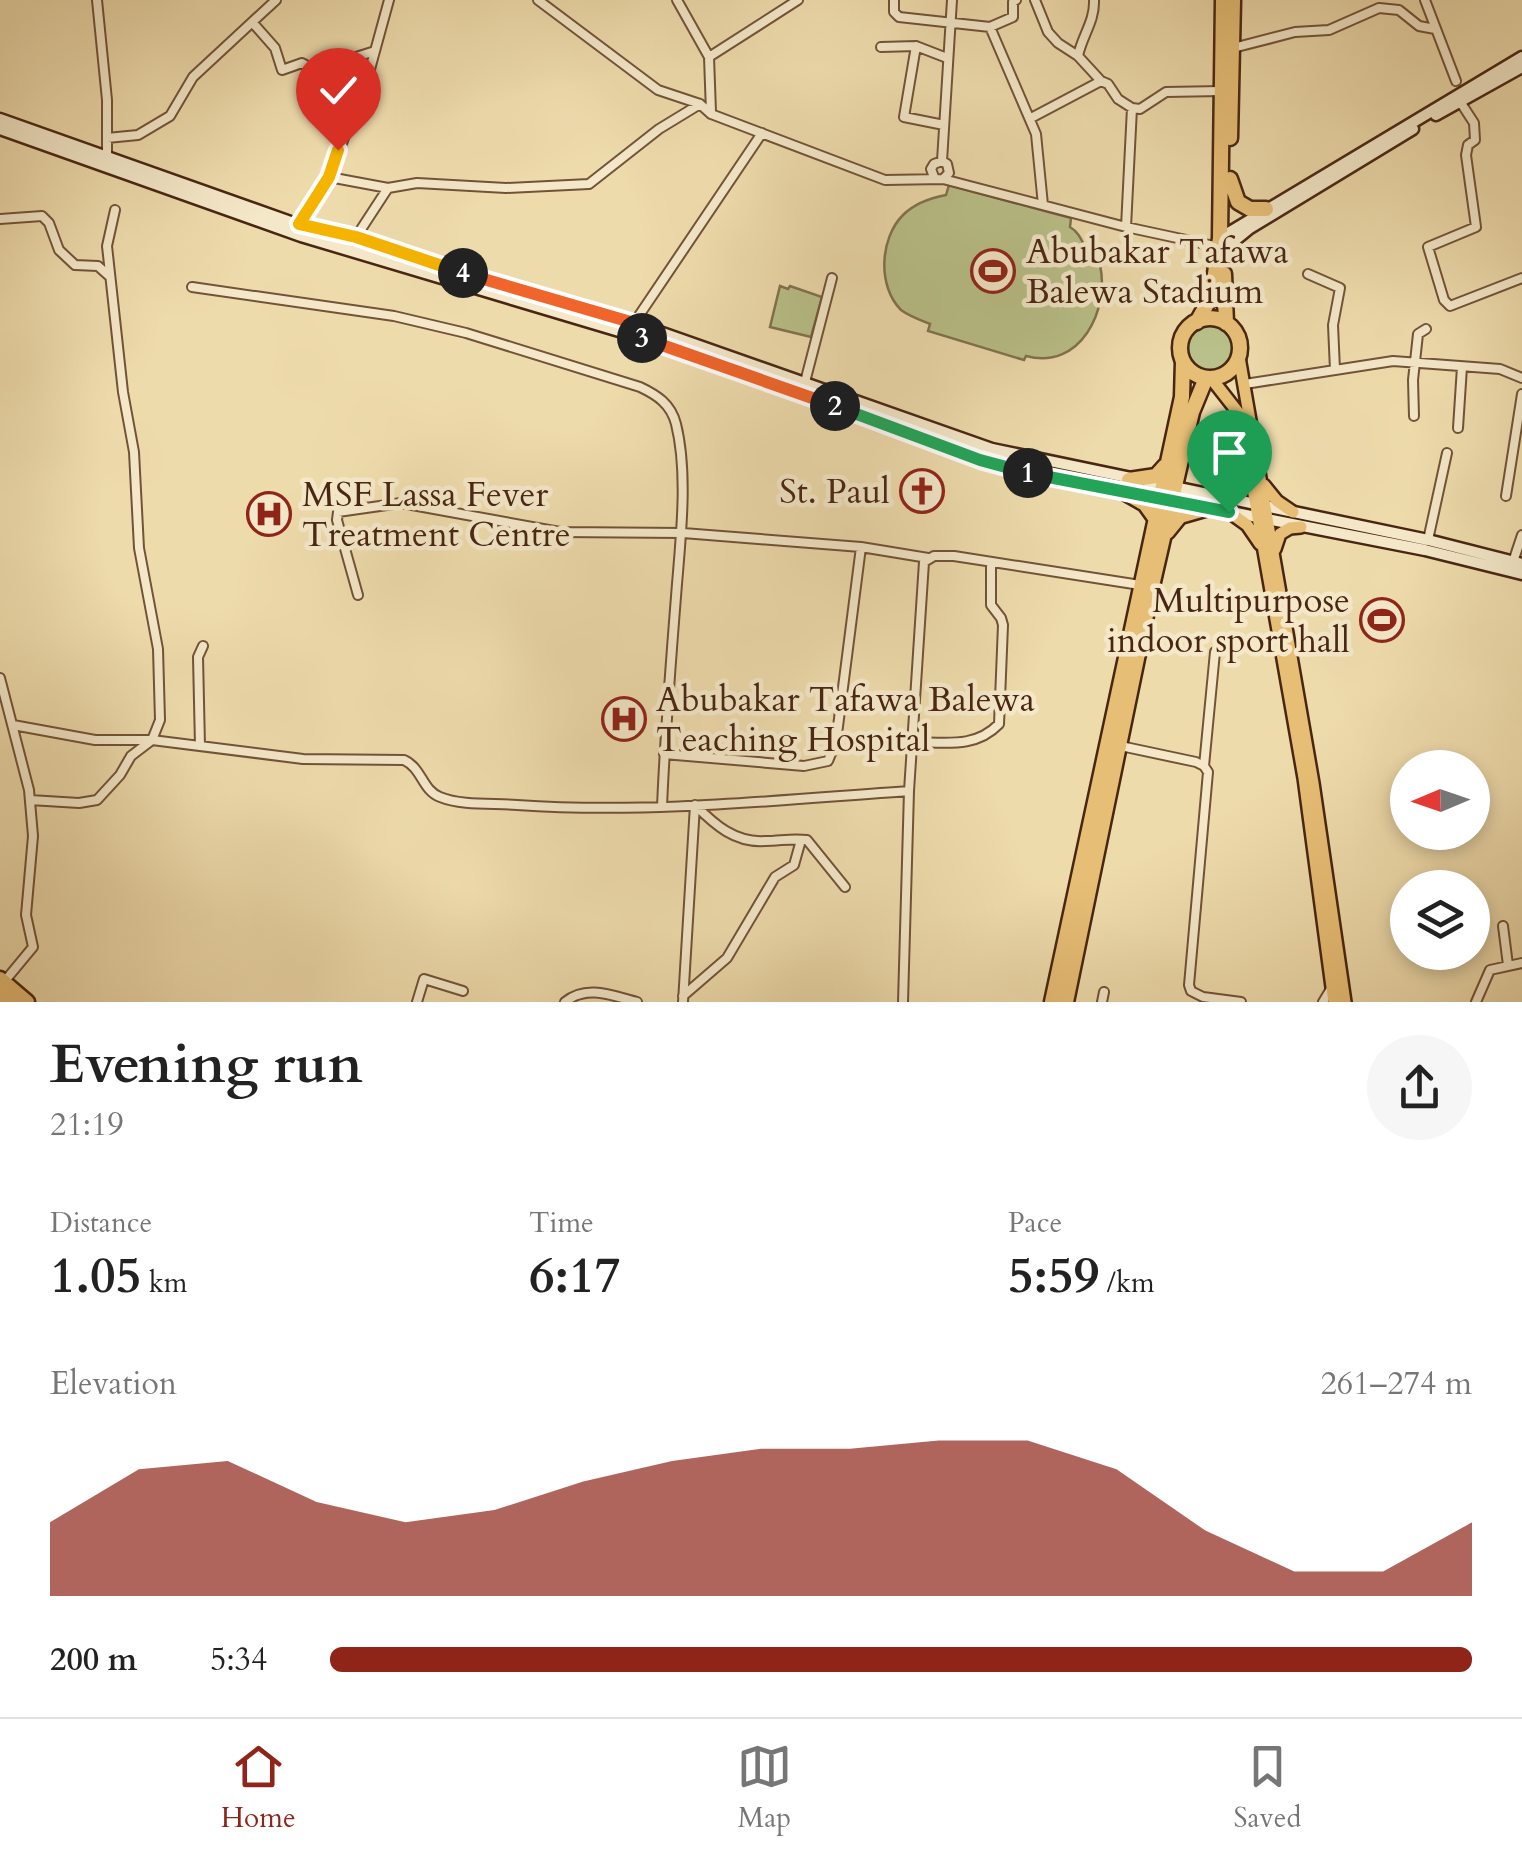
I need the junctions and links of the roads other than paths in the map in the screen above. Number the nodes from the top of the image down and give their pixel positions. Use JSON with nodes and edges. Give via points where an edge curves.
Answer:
{"nodes":[{"id":1,"x":97,"y":0,"type":"edge"},
{"id":2,"x":276,"y":0,"type":"edge"},
{"id":3,"x":389,"y":0,"type":"edge"},
{"id":4,"x":538,"y":0,"type":"edge"},
{"id":5,"x":677,"y":0,"type":"edge"},
{"id":6,"x":798,"y":0,"type":"edge"},
{"id":7,"x":894,"y":0,"type":"edge"},
{"id":8,"x":952,"y":0,"type":"edge"},
{"id":9,"x":1016,"y":0,"type":"edge"},
{"id":10,"x":1094,"y":0,"type":"edge"},
{"id":11,"x":1223,"y":0,"type":"edge"},
{"id":12,"x":1232,"y":0,"type":"edge"},
{"id":13,"x":1425,"y":0,"type":"edge"},
{"id":14,"x":1036,"y":2,"type":"edge"},
{"id":15,"x":252,"y":22,"type":"junction"},
{"id":16,"x":948,"y":23,"type":"junction"},
{"id":17,"x":990,"y":26,"type":"junction"},
{"id":18,"x":1435,"y":29,"type":"junction"},
{"id":19,"x":916,"y":46,"type":"junction"},
{"id":20,"x":882,"y":47,"type":"dead end"},
{"id":21,"x":1231,"y":48,"type":"junction"},
{"id":22,"x":375,"y":52,"type":"junction"},
{"id":23,"x":1078,"y":56,"type":"junction"},
{"id":24,"x":709,"y":57,"type":"junction"},
{"id":25,"x":1522,"y":57,"type":"edge"},
{"id":26,"x":947,"y":58,"type":"junction"},
{"id":27,"x":1522,"y":67,"type":"edge"},
{"id":28,"x":1101,"y":81,"type":"junction"},
{"id":29,"x":1456,"y":81,"type":"dead end"},
{"id":30,"x":1221,"y":91,"type":"junction"},
{"id":31,"x":1462,"y":103,"type":"junction"},
{"id":32,"x":700,"y":104,"type":"junction"},
{"id":33,"x":1132,"y":108,"type":"junction"},
{"id":34,"x":711,"y":114,"type":"junction"},
{"id":35,"x":1031,"y":118,"type":"junction"},
{"id":36,"x":0,"y":119,"type":"edge"},
{"id":37,"x":944,"y":126,"type":"junction"},
{"id":38,"x":0,"y":129,"type":"edge"},
{"id":39,"x":762,"y":133,"type":"junction"},
{"id":40,"x":107,"y":138,"type":"junction"},
{"id":41,"x":107,"y":163,"type":"junction"},
{"id":42,"x":937,"y":170,"type":"junction"},
{"id":43,"x":329,"y":177,"type":"junction"},
{"id":44,"x":1230,"y":178,"type":"junction"},
{"id":45,"x":964,"y":183,"type":"junction"},
{"id":46,"x":388,"y":188,"type":"junction"},
{"id":47,"x":1044,"y":205,"type":"junction"},
{"id":48,"x":1266,"y":209,"type":"junction"},
{"id":49,"x":115,"y":210,"type":"dead end"},
{"id":50,"x":0,"y":219,"type":"edge"},
{"id":51,"x":299,"y":224,"type":"junction"},
{"id":52,"x":1126,"y":227,"type":"junction"},
{"id":53,"x":356,"y":237,"type":"junction"},
{"id":54,"x":1224,"y":241,"type":"junction"},
{"id":55,"x":1308,"y":274,"type":"dead end"},
{"id":56,"x":832,"y":278,"type":"dead end"},
{"id":57,"x":1522,"y":278,"type":"edge"},
{"id":58,"x":111,"y":284,"type":"junction"},
{"id":59,"x":192,"y":287,"type":"dead end"},
{"id":60,"x":1197,"y":322,"type":"junction"},
{"id":61,"x":1226,"y":323,"type":"junction"},
{"id":62,"x":631,"y":328,"type":"junction"},
{"id":63,"x":1426,"y":329,"type":"dead end"},
{"id":64,"x":1239,"y":357,"type":"junction"},
{"id":65,"x":1183,"y":360,"type":"junction"},
{"id":66,"x":1416,"y":363,"type":"junction"},
{"id":67,"x":1462,"y":367,"type":"junction"},
{"id":68,"x":1335,"y":370,"type":"junction"},
{"id":69,"x":1209,"y":378,"type":"junction"},
{"id":70,"x":1522,"y":378,"type":"edge"},
{"id":71,"x":805,"y":382,"type":"junction"},
{"id":72,"x":1245,"y":384,"type":"junction"},
{"id":73,"x":1522,"y":394,"type":"edge"},
{"id":74,"x":1414,"y":416,"type":"dead end"},
{"id":75,"x":1458,"y":428,"type":"dead end"},
{"id":76,"x":1447,"y":453,"type":"dead end"},
{"id":77,"x":1168,"y":461,"type":"junction"},
{"id":78,"x":1256,"y":478,"type":"junction"},
{"id":79,"x":1126,"y":486,"type":"junction"},
{"id":80,"x":1167,"y":493,"type":"junction"},
{"id":81,"x":1506,"y":496,"type":"dead end"},
{"id":82,"x":1224,"y":497,"type":"junction"},
{"id":83,"x":1260,"y":504,"type":"junction"},
{"id":84,"x":1208,"y":508,"type":"junction"},
{"id":85,"x":1229,"y":512,"type":"junction"},
{"id":86,"x":1293,"y":512,"type":"junction"},
{"id":87,"x":1156,"y":518,"type":"junction"},
{"id":88,"x":1263,"y":519,"type":"junction"},
{"id":89,"x":1301,"y":527,"type":"junction"},
{"id":90,"x":683,"y":533,"type":"junction"},
{"id":91,"x":1522,"y":535,"type":"edge"},
{"id":92,"x":1162,"y":542,"type":"junction"},
{"id":93,"x":1426,"y":545,"type":"junction"},
{"id":94,"x":862,"y":548,"type":"junction"},
{"id":95,"x":1269,"y":555,"type":"junction"},
{"id":96,"x":928,"y":558,"type":"junction"},
{"id":97,"x":991,"y":562,"type":"junction"},
{"id":98,"x":1517,"y":563,"type":"edge"},
{"id":99,"x":1522,"y":574,"type":"edge"},
{"id":100,"x":1140,"y":584,"type":"junction"},
{"id":101,"x":358,"y":594,"type":"dead end"},
{"id":102,"x":1280,"y":645,"type":"junction"},
{"id":103,"x":203,"y":646,"type":"dead end"},
{"id":104,"x":0,"y":678,"type":"edge"},
{"id":105,"x":13,"y":725,"type":"junction"},
{"id":106,"x":152,"y":740,"type":"junction"},
{"id":107,"x":912,"y":742,"type":"junction"},
{"id":108,"x":1114,"y":744,"type":"junction"},
{"id":109,"x":200,"y":746,"type":"junction"},
{"id":110,"x":664,"y":754,"type":"junction"},
{"id":111,"x":1204,"y":766,"type":"junction"},
{"id":112,"x":910,"y":791,"type":"junction"},
{"id":113,"x":30,"y":800,"type":"junction"},
{"id":114,"x":695,"y":805,"type":"junction"},
{"id":115,"x":662,"y":807,"type":"junction"},
{"id":116,"x":801,"y":840,"type":"junction"},
{"id":117,"x":845,"y":887,"type":"dead end"},
{"id":118,"x":1503,"y":926,"type":"dead end"},
{"id":119,"x":1522,"y":963,"type":"edge"},
{"id":120,"x":1508,"y":964,"type":"junction"},
{"id":121,"x":1335,"y":969,"type":"junction"},
{"id":122,"x":1064,"y":979,"type":"junction"},
{"id":123,"x":1,"y":985,"type":"edge"},
{"id":124,"x":1332,"y":987,"type":"junction"},
{"id":125,"x":463,"y":990,"type":"dead end"},
{"id":126,"x":683,"y":999,"type":"edge"},
{"id":127,"x":9,"y":1002,"type":"edge"},
{"id":128,"x":27,"y":1002,"type":"edge"},
{"id":129,"x":417,"y":1002,"type":"edge"},
{"id":130,"x":565,"y":1002,"type":"edge"},
{"id":131,"x":637,"y":1002,"type":"edge"},
{"id":132,"x":903,"y":1002,"type":"edge"},
{"id":133,"x":1052,"y":1002,"type":"edge"},
{"id":134,"x":1066,"y":1002,"type":"edge"},
{"id":135,"x":1241,"y":1002,"type":"edge"},
{"id":136,"x":1323,"y":1002,"type":"edge"},
{"id":137,"x":1334,"y":1002,"type":"edge"},
{"id":138,"x":1346,"y":1002,"type":"edge"},
{"id":139,"x":1476,"y":1002,"type":"edge"}],
"edges":[{"from":1,"to":40,"type":"street"},
{"from":2,"to":15,"type":"street"},
{"from":3,"to":22,"type":"street"},
{"from":4,"to":32,"type":"street","via":[[658,90]]},
{"from":5,"to":24,"type":"street"},
{"from":6,"to":24,"type":"street"},
{"from":7,"to":16,"type":"street","via":[[900,17]]},
{"from":8,"to":16,"type":"street"},
{"from":9,"to":17,"type":"street","via":[[1014,17]]},
{"from":10,"to":23,"type":"street"},
{"from":11,"to":30,"type":"highway"},
{"from":12,"to":21,"type":"highway"},
{"from":13,"to":18,"type":"street"},
{"from":14,"to":23,"type":"street","via":[[1048,32]]},
{"from":15,"to":22,"type":"street","via":[[273,44],[282,70],[302,63],[315,70]]},
{"from":15,"to":40,"type":"street","via":[[193,76],[170,116],[138,135]]},
{"from":16,"to":17,"type":"street"},
{"from":16,"to":26,"type":"street"},
{"from":17,"to":35,"type":"street"},
{"from":18,"to":21,"type":"street","via":[[1399,10],[1379,8],[1329,30]]},
{"from":18,"to":29,"type":"street"},
{"from":19,"to":20,"type":"street"},
{"from":19,"to":26,"type":"street"},
{"from":19,"to":37,"type":"street","via":[[904,116]]},
{"from":21,"to":44,"type":"highway"},
{"from":22,"to":43,"type":"street"},
{"from":23,"to":28,"type":"street"},
{"from":24,"to":34,"type":"street"},
{"from":25,"to":48,"type":"street"},
{"from":26,"to":37,"type":"street"},
{"from":27,"to":31,"type":"street"},
{"from":28,"to":33,"type":"street"},
{"from":28,"to":35,"type":"street"},
{"from":30,"to":33,"type":"street","via":[[1166,92]]},
{"from":30,"to":54,"type":"highway"},
{"from":31,"to":54,"type":"street"},
{"from":31,"to":57,"type":"street","via":[[1477,134],[1466,154],[1476,227],[1428,247],[1444,300],[1450,306]]},
{"from":32,"to":34,"type":"street"},
{"from":32,"to":46,"type":"street","via":[[589,184]]},
{"from":33,"to":52,"type":"street"},
{"from":34,"to":39,"type":"street"},
{"from":35,"to":47,"type":"street"},
{"from":36,"to":41,"type":"street"},
{"from":37,"to":42,"type":"street"},
{"from":38,"to":41,"type":"street"},
{"from":39,"to":42,"type":"street","via":[[885,180],[932,180]]},
{"from":39,"to":62,"type":"street"},
{"from":40,"to":41,"type":"street"},
{"from":41,"to":51,"type":"street"},
{"from":41,"to":62,"type":"street","via":[[316,241]]},
{"from":42,"to":45,"type":"street"},
{"from":42,"to":45,"type":"street","via":[[950,170]]},
{"from":43,"to":46,"type":"street"},
{"from":43,"to":51,"type":"street"},
{"from":44,"to":48,"type":"highway","via":[[1238,202]]},
{"from":44,"to":54,"type":"highway"},
{"from":45,"to":47,"type":"street"},
{"from":46,"to":53,"type":"street"},
{"from":47,"to":52,"type":"street"},
{"from":48,"to":54,"type":"street"},
{"from":49,"to":58,"type":"street","via":[[107,246]]},
{"from":50,"to":58,"type":"street","via":[[42,216],[59,250],[75,265],[98,266]]},
{"from":51,"to":53,"type":"street"},
{"from":52,"to":54,"type":"street"},
{"from":53,"to":62,"type":"street"},
{"from":54,"to":60,"type":"highway","via":[[1212,295]]},
{"from":54,"to":61,"type":"highway"},
{"from":55,"to":68,"type":"street","via":[[1340,288]]},
{"from":56,"to":71,"type":"street"},
{"from":58,"to":106,"type":"street","via":[[134,452],[139,548],[158,649],[160,720]]},
{"from":59,"to":90,"type":"street","via":[[394,316],[658,395],[676,421]]},
{"from":60,"to":61,"type":"highway"},
{"from":60,"to":65,"type":"highway","via":[[1182,338]]},
{"from":61,"to":64,"type":"highway","via":[[1238,338]]},
{"from":62,"to":71,"type":"street"},
{"from":62,"to":79,"type":"street","via":[[980,460]]},
{"from":63,"to":66,"type":"street","via":[[1418,334]]},
{"from":64,"to":69,"type":"highway","via":[[1225,374]]},
{"from":64,"to":72,"type":"main road"},
{"from":65,"to":69,"type":"highway"},
{"from":65,"to":77,"type":"highway"},
{"from":66,"to":67,"type":"street"},
{"from":66,"to":68,"type":"street"},
{"from":66,"to":74,"type":"street"},
{"from":67,"to":70,"type":"street"},
{"from":67,"to":75,"type":"street"},
{"from":68,"to":72,"type":"street"},
{"from":69,"to":78,"type":"main road","via":[[1240,415]]},
{"from":69,"to":80,"type":"highway"},
{"from":71,"to":79,"type":"street","via":[[992,449]]},
{"from":72,"to":78,"type":"main road"},
{"from":73,"to":81,"type":"street"},
{"from":76,"to":93,"type":"street"},
{"from":77,"to":79,"type":"highway","via":[[1156,476]]},
{"from":77,"to":80,"type":"highway"},
{"from":78,"to":82,"type":"main road","via":[[1246,491]]},
{"from":78,"to":83,"type":"main road"},
{"from":78,"to":86,"type":"main road"},
{"from":79,"to":80,"type":"street"},
{"from":79,"to":87,"type":"highway"},
{"from":80,"to":82,"type":"street"},
{"from":80,"to":84,"type":"street"},
{"from":80,"to":87,"type":"highway"},
{"from":80,"to":92,"type":"highway"},
{"from":82,"to":83,"type":"street"},
{"from":83,"to":86,"type":"street"},
{"from":83,"to":88,"type":"main road"},
{"from":84,"to":85,"type":"street"},
{"from":84,"to":92,"type":"highway","via":[[1180,516]]},
{"from":85,"to":88,"type":"street"},
{"from":85,"to":95,"type":"main road"},
{"from":86,"to":93,"type":"street"},
{"from":87,"to":100,"type":"highway"},
{"from":88,"to":89,"type":"street"},
{"from":88,"to":95,"type":"main road"},
{"from":89,"to":93,"type":"street"},
{"from":89,"to":95,"type":"main road","via":[[1280,534]]},
{"from":90,"to":94,"type":"street"},
{"from":90,"to":101,"type":"street","via":[[560,532],[401,503],[342,510],[337,520]]},
{"from":90,"to":110,"type":"street"},
{"from":91,"to":98,"type":"street"},
{"from":92,"to":108,"type":"highway"},
{"from":93,"to":98,"type":"street"},
{"from":93,"to":99,"type":"street"},
{"from":94,"to":96,"type":"street"},
{"from":94,"to":110,"type":"street","via":[[828,761],[804,766]]},
{"from":95,"to":102,"type":"main road"},
{"from":95,"to":121,"type":"main road"},
{"from":96,"to":97,"type":"street"},
{"from":96,"to":107,"type":"street"},
{"from":97,"to":100,"type":"street"},
{"from":97,"to":107,"type":"street","via":[[990,605],[1002,626],[998,724],[969,743]]},
{"from":100,"to":108,"type":"highway"},
{"from":102,"to":111,"type":"street","via":[[1238,644],[1214,652]]},
{"from":102,"to":121,"type":"main road"},
{"from":103,"to":109,"type":"street"},
{"from":104,"to":105,"type":"street"},
{"from":105,"to":106,"type":"street","via":[[95,740]]},
{"from":105,"to":113,"type":"street"},
{"from":106,"to":109,"type":"street"},
{"from":106,"to":113,"type":"street","via":[[97,800]]},
{"from":107,"to":112,"type":"street"},
{"from":108,"to":111,"type":"street"},
{"from":108,"to":122,"type":"highway"},
{"from":109,"to":115,"type":"street","via":[[303,759],[404,760],[433,793],[448,799]]},
{"from":110,"to":115,"type":"street"},
{"from":111,"to":135,"type":"street","via":[[1208,781],[1189,985],[1203,997]]},
{"from":112,"to":114,"type":"street"},
{"from":112,"to":132,"type":"street"},
{"from":113,"to":123,"type":"street","via":[[26,915],[33,947]]},
{"from":114,"to":115,"type":"street"},
{"from":114,"to":116,"type":"street","via":[[739,838]]},
{"from":114,"to":126,"type":"street"},
{"from":116,"to":117,"type":"street"},
{"from":116,"to":126,"type":"street","via":[[794,865],[775,878],[727,958]]},
{"from":118,"to":120,"type":"street"},
{"from":119,"to":120,"type":"street"},
{"from":120,"to":139,"type":"street","via":[[1490,970]]},
{"from":121,"to":124,"type":"main road"},
{"from":121,"to":138,"type":"main road"},
{"from":122,"to":133,"type":"highway"},
{"from":122,"to":134,"type":"highway"},
{"from":123,"to":127,"type":"highway"},
{"from":123,"to":128,"type":"highway"},
{"from":124,"to":136,"type":"street"},
{"from":124,"to":137,"type":"main road"},
{"from":125,"to":129,"type":"street","via":[[424,979]]},
{"from":130,"to":131,"type":"street","via":[[591,992]]}]}
